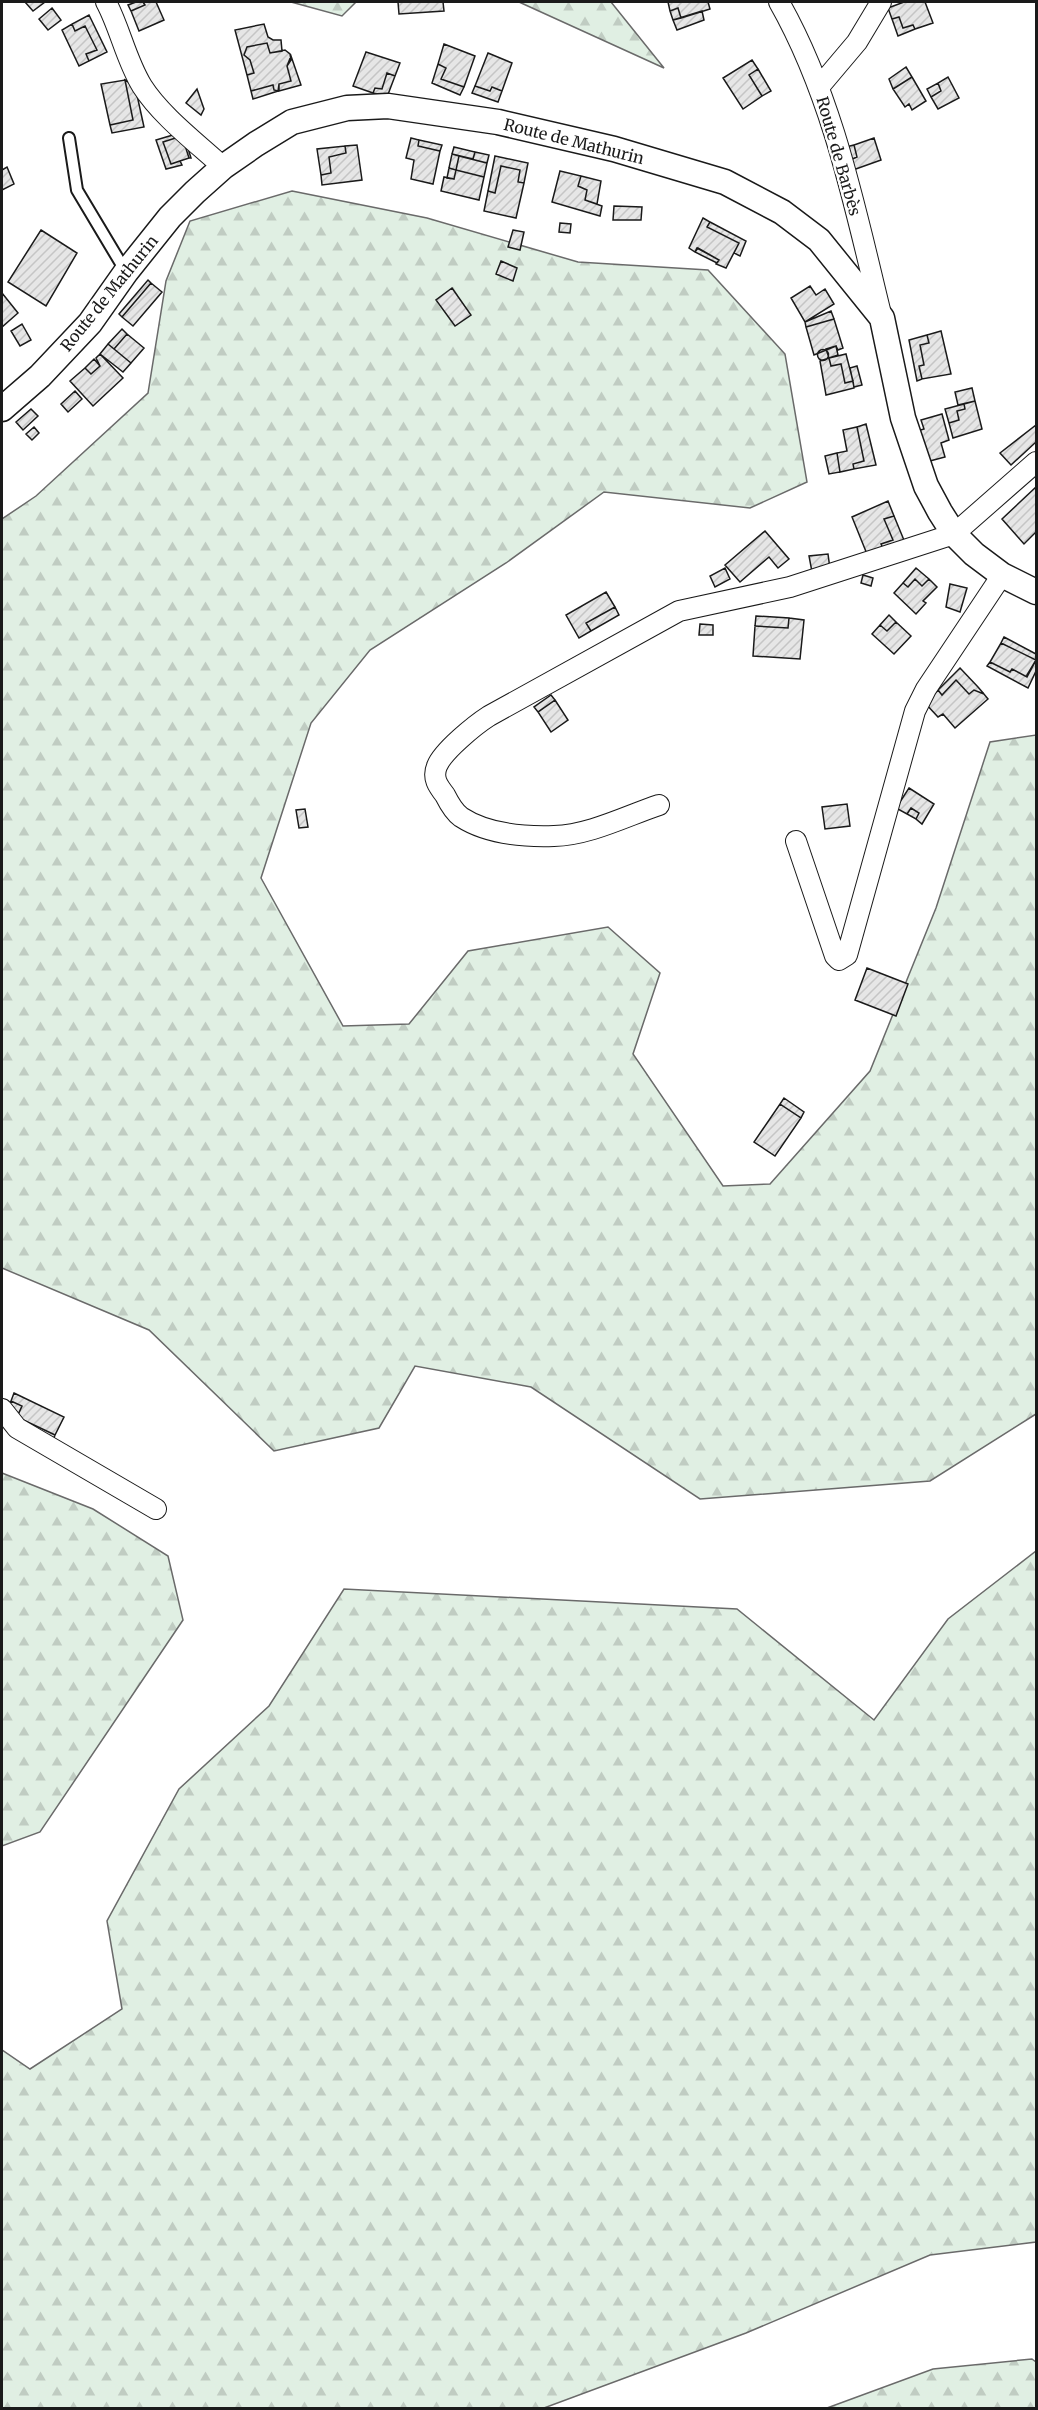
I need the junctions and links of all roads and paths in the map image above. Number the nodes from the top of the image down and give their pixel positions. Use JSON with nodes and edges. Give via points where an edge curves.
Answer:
{"nodes":[{"id":1,"x":106,"y":2,"type":"edge"},
{"id":2,"x":778,"y":2,"type":"edge"},
{"id":3,"x":881,"y":2,"type":"edge"},
{"id":4,"x":819,"y":87,"type":"junction"},
{"id":5,"x":69,"y":138,"type":"dead end"},
{"id":6,"x":223,"y":167,"type":"junction"},
{"id":7,"x":126,"y":272,"type":"junction"},
{"id":8,"x":882,"y":318,"type":"junction"},
{"id":9,"x":2,"y":409,"type":"edge"},
{"id":10,"x":1036,"y":462,"type":"edge"},
{"id":11,"x":954,"y":534,"type":"junction"},
{"id":12,"x":1002,"y":575,"type":"junction"},
{"id":13,"x":1036,"y":592,"type":"edge"},
{"id":14,"x":659,"y":805,"type":"dead end"},
{"id":15,"x":796,"y":841,"type":"dead end"},
{"id":16,"x":2,"y":1409,"type":"edge"},
{"id":17,"x":156,"y":1509,"type":"dead end"}],
"edges":[{"from":1,"to":6,"type":"street","via":[[142,85],[156,104]]},
{"from":2,"to":4,"type":"street","name":"Route de Barbès","via":[[799,37]]},
{"from":3,"to":4,"type":"street","via":[[857,42]]},
{"from":4,"to":8,"type":"street","name":"Route de Barbès","via":[[852,196]]},
{"from":5,"to":7,"type":"lane","via":[[77,190]]},
{"from":6,"to":7,"type":"street","name":"Route de Mathurin","via":[[170,217]]},
{"from":6,"to":8,"type":"street","name":"Route de Mathurin","via":[[292,122],[347,108],[388,106],[498,122],[614,149],[725,182],[782,212],[819,240]]},
{"from":7,"to":9,"type":"street","name":"Route de Mathurin","via":[[90,323]]},
{"from":8,"to":11,"type":"street","name":"Route de Mathurin","via":[[912,446],[926,486]]},
{"from":10,"to":11,"type":"street"},
{"from":11,"to":12,"type":"street","name":"Route de Mathurin"},
{"from":11,"to":14,"type":"street","via":[[790,587],[698,605],[663,618],[468,730],[437,765],[435,775],[460,816],[483,827],[510,833],[577,833]]},
{"from":12,"to":13,"type":"street","name":"Route de Mathurin"},
{"from":12,"to":15,"type":"street","via":[[915,711],[847,955],[842,959],[835,956]]},
{"from":16,"to":17,"type":"street","via":[[17,1428]]}]}
